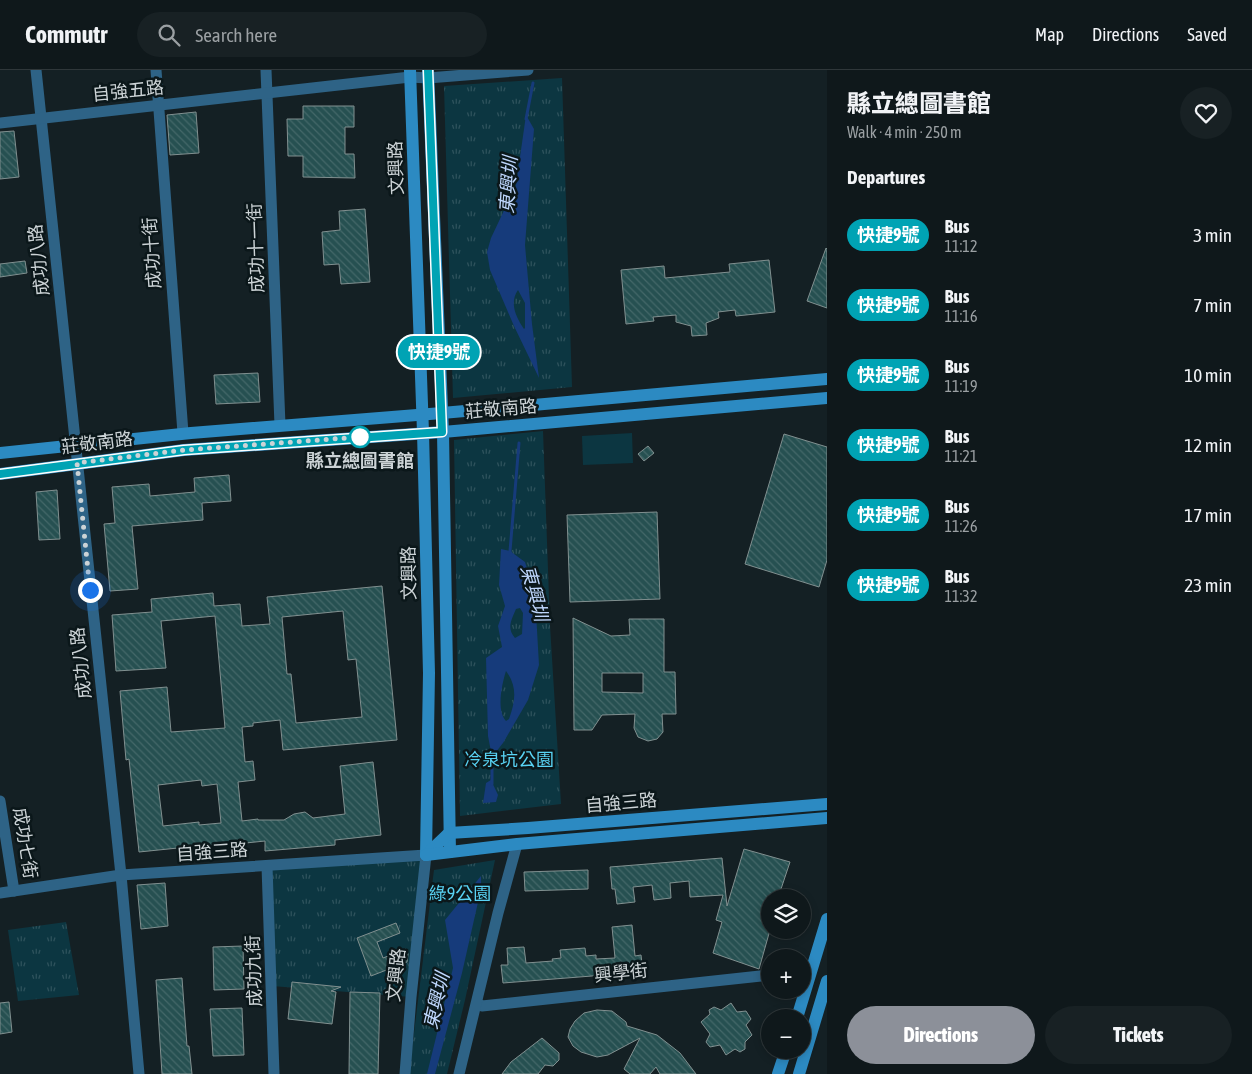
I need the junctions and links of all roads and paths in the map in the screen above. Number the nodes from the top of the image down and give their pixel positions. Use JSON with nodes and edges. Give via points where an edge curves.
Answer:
{"nodes":[{"id":1,"x":36,"y":70,"type":"edge"},
{"id":2,"x":156,"y":70,"type":"edge"},
{"id":3,"x":266,"y":70,"type":"edge"},
{"id":4,"x":528,"y":70,"type":"edge"},
{"id":5,"x":410,"y":74,"type":"edge"},
{"id":6,"x":428,"y":74,"type":"edge"},
{"id":7,"x":268,"y":93,"type":"junction"},
{"id":8,"x":158,"y":105,"type":"junction"},
{"id":9,"x":42,"y":118,"type":"junction"},
{"id":10,"x":0,"y":123,"type":"edge"},
{"id":11,"x":827,"y":379,"type":"edge"},
{"id":12,"x":827,"y":398,"type":"edge"},
{"id":13,"x":442,"y":413,"type":"junction"},
{"id":14,"x":422,"y":414,"type":"junction"},
{"id":15,"x":280,"y":425,"type":"junction"},
{"id":16,"x":423,"y":432,"type":"junction"},
{"id":17,"x":442,"y":432,"type":"junction"},
{"id":18,"x":183,"y":433,"type":"junction"},
{"id":19,"x":75,"y":445,"type":"junction"},
{"id":20,"x":0,"y":453,"type":"edge"},
{"id":21,"x":77,"y":463,"type":"junction"},
{"id":22,"x":0,"y":474,"type":"edge"},
{"id":23,"x":0,"y":801,"type":"edge"},
{"id":24,"x":827,"y":804,"type":"edge"},
{"id":25,"x":827,"y":818,"type":"edge"},
{"id":26,"x":449,"y":833,"type":"junction"},
{"id":27,"x":517,"y":844,"type":"junction"},
{"id":28,"x":450,"y":852,"type":"junction"},
{"id":29,"x":426,"y":855,"type":"junction"},
{"id":30,"x":267,"y":866,"type":"junction"},
{"id":31,"x":121,"y":875,"type":"junction"},
{"id":32,"x":14,"y":891,"type":"junction"},
{"id":33,"x":0,"y":893,"type":"edge"},
{"id":34,"x":827,"y":919,"type":"edge"},
{"id":35,"x":811,"y":963,"type":"edge"},
{"id":36,"x":761,"y":977,"type":"edge"},
{"id":37,"x":827,"y":981,"type":"edge"},
{"id":38,"x":477,"y":1003,"type":"junction"},
{"id":39,"x":783,"y":1059,"type":"edge"},
{"id":40,"x":139,"y":1074,"type":"edge"},
{"id":41,"x":274,"y":1074,"type":"edge"},
{"id":42,"x":405,"y":1074,"type":"edge"},
{"id":43,"x":459,"y":1074,"type":"edge"},
{"id":44,"x":778,"y":1074,"type":"edge"},
{"id":45,"x":799,"y":1074,"type":"edge"}],
"edges":[{"from":1,"to":9,"type":"street","name":"成功八路"},
{"from":2,"to":8,"type":"street","name":"成功十街"},
{"from":3,"to":7,"type":"street","name":"成功十一街"},
{"from":4,"to":6,"type":"street","name":"自強五路"},
{"from":5,"to":6,"type":"street","name":"自強五路"},
{"from":5,"to":7,"type":"street","name":"自強五路"},
{"from":5,"to":14,"type":"street","name":"文興路"},
{"from":6,"to":13,"type":"street","name":"文興路"},
{"from":7,"to":8,"type":"street","name":"自強五路"},
{"from":7,"to":15,"type":"street","name":"成功十一街"},
{"from":8,"to":9,"type":"street","name":"自強五路"},
{"from":8,"to":18,"type":"street","name":"成功十街"},
{"from":9,"to":10,"type":"street","name":"自強五路"},
{"from":9,"to":19,"type":"street","name":"成功八路"},
{"from":11,"to":13,"type":"street","name":"莊敬南路"},
{"from":12,"to":17,"type":"street","name":"莊敬南路"},
{"from":13,"to":14,"type":"street","name":"莊敬南路"},
{"from":13,"to":17,"type":"street","name":"文興路"},
{"from":14,"to":15,"type":"street","name":"莊敬南路"},
{"from":14,"to":16,"type":"street","name":"文興路"},
{"from":15,"to":18,"type":"street","name":"莊敬南路"},
{"from":16,"to":17,"type":"street","name":"莊敬南路"},
{"from":16,"to":21,"type":"street","name":"莊敬南路","via":[[184,450]]},
{"from":16,"to":29,"type":"street","name":"文興路","via":[[429,673]]},
{"from":17,"to":26,"type":"street","name":"文興路"},
{"from":18,"to":19,"type":"street","name":"莊敬南路"},
{"from":19,"to":20,"type":"street","name":"莊敬南路"},
{"from":19,"to":21,"type":"street","name":"成功八路"},
{"from":21,"to":22,"type":"street","name":"莊敬南路"},
{"from":21,"to":31,"type":"street","name":"成功八路"},
{"from":23,"to":32,"type":"street","name":"成功七街"},
{"from":24,"to":26,"type":"street","name":"自強三路"},
{"from":25,"to":27,"type":"street","name":"自強三路"},
{"from":26,"to":28,"type":"street","name":"文興路"},
{"from":26,"to":29,"type":"street"},
{"from":27,"to":28,"type":"street","name":"自強三路"},
{"from":27,"to":38,"type":"street"},
{"from":28,"to":29,"type":"street","name":"自強三路"},
{"from":29,"to":30,"type":"street","name":"自強三路"},
{"from":29,"to":42,"type":"street","name":"文興路"},
{"from":30,"to":31,"type":"street","name":"自強三路"},
{"from":30,"to":41,"type":"street","name":"成功九街"},
{"from":31,"to":32,"type":"street","name":"自強三路"},
{"from":31,"to":40,"type":"street","name":"成功八路"},
{"from":32,"to":33,"type":"street","name":"自強三路"},
{"from":34,"to":35,"type":"street"},
{"from":36,"to":38,"type":"street","name":"興學街","via":[[482,1006]]},
{"from":37,"to":45,"type":"street"},
{"from":38,"to":43,"type":"street"},
{"from":39,"to":44,"type":"street"}]}
